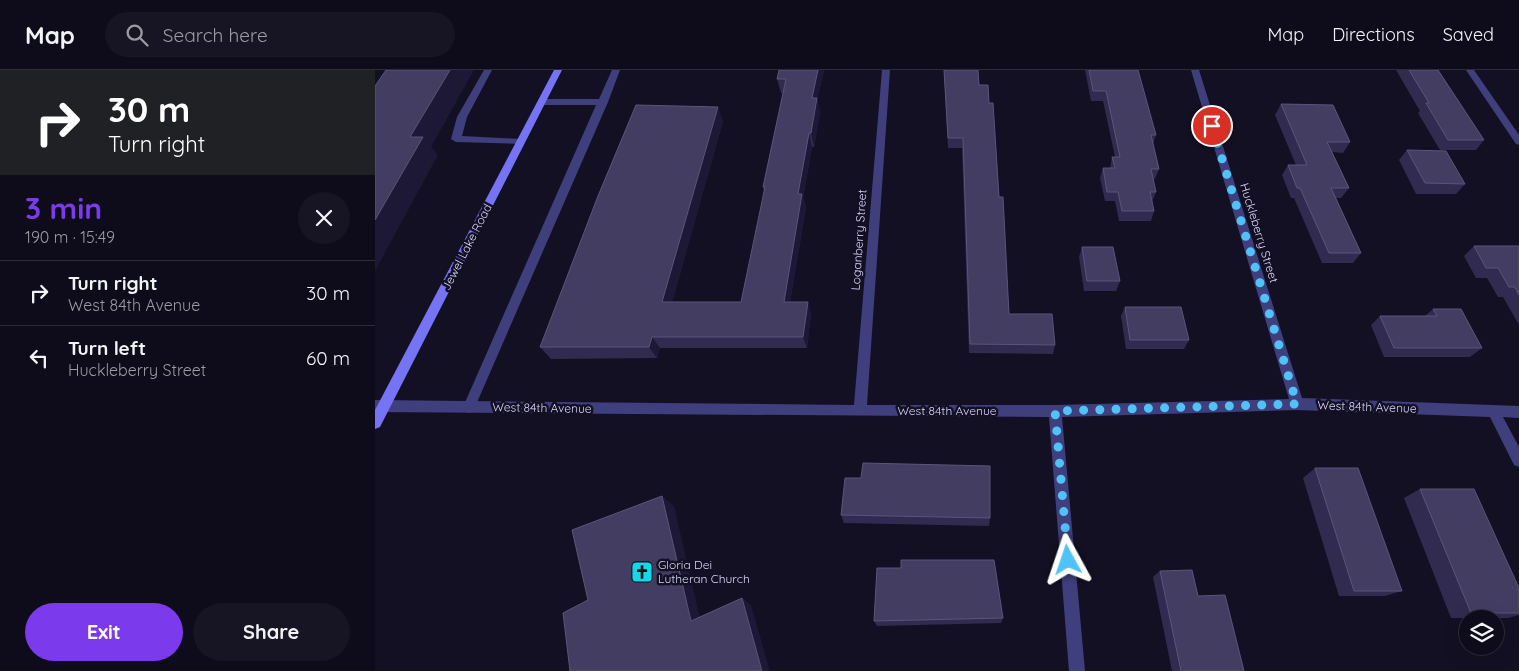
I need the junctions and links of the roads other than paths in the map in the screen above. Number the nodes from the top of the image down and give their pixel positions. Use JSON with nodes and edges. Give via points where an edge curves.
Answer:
{"nodes":[{"id":1,"x":488,"y":70,"type":"edge"},
{"id":2,"x":558,"y":70,"type":"edge"},
{"id":3,"x":616,"y":70,"type":"edge"},
{"id":4,"x":886,"y":70,"type":"edge"},
{"id":5,"x":1195,"y":70,"type":"edge"},
{"id":6,"x":1470,"y":70,"type":"edge"},
{"id":7,"x":541,"y":102,"type":"junction"},
{"id":8,"x":603,"y":102,"type":"junction"},
{"id":9,"x":521,"y":142,"type":"junction"},
{"id":10,"x":1519,"y":142,"type":"edge"},
{"id":11,"x":1297,"y":404,"type":"junction"},
{"id":12,"x":379,"y":406,"type":"edge"},
{"id":13,"x":469,"y":407,"type":"junction"},
{"id":14,"x":860,"y":411,"type":"junction"},
{"id":15,"x":1055,"y":411,"type":"junction"},
{"id":16,"x":1494,"y":412,"type":"junction"},
{"id":17,"x":1519,"y":412,"type":"edge"},
{"id":18,"x":375,"y":423,"type":"edge"},
{"id":19,"x":1519,"y":461,"type":"edge"},
{"id":20,"x":1077,"y":671,"type":"edge"}],
"edges":[{"from":1,"to":9,"type":"street","via":[[461,117],[456,139]]},
{"from":2,"to":7,"type":"main road","name":"Jewel Lake Road"},
{"from":3,"to":8,"type":"street"},
{"from":4,"to":14,"type":"street","name":"Loganberry Street"},
{"from":5,"to":11,"type":"street","name":"Huckleberry Street"},
{"from":6,"to":10,"type":"street"},
{"from":7,"to":8,"type":"street"},
{"from":7,"to":9,"type":"main road","name":"Jewel Lake Road"},
{"from":8,"to":13,"type":"street"},
{"from":9,"to":12,"type":"main road","name":"Jewel Lake Road"},
{"from":11,"to":15,"type":"street","name":"West 84th Avenue"},
{"from":11,"to":16,"type":"street","name":"West 84th Avenue"},
{"from":12,"to":13,"type":"street","name":"West 84th Avenue"},
{"from":12,"to":18,"type":"main road","name":"Jewel Lake Road"},
{"from":13,"to":14,"type":"street","name":"West 84th Avenue"},
{"from":14,"to":15,"type":"street","name":"West 84th Avenue"},
{"from":15,"to":20,"type":"street"},
{"from":16,"to":17,"type":"street","name":"West 84th Avenue"},
{"from":16,"to":19,"type":"street"}]}
